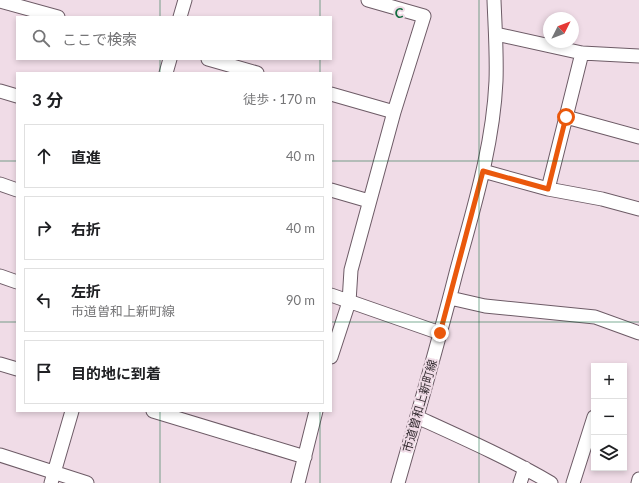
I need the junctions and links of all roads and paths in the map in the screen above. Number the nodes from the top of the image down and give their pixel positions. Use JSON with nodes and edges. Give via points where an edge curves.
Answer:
{"nodes":[{"id":1,"x":184,"y":0,"type":"edge"},
{"id":2,"x":368,"y":0,"type":"edge"},
{"id":3,"x":494,"y":0,"type":"edge"},
{"id":4,"x":0,"y":1,"type":"edge"},
{"id":5,"x":54,"y":16,"type":"edge"},
{"id":6,"x":180,"y":16,"type":"edge"},
{"id":7,"x":496,"y":34,"type":"junction"},
{"id":8,"x":582,"y":53,"type":"junction"},
{"id":9,"x":639,"y":56,"type":"edge"},
{"id":10,"x":170,"y":60,"type":"edge"},
{"id":11,"x":212,"y":60,"type":"edge"},
{"id":12,"x":166,"y":72,"type":"edge"},
{"id":13,"x":254,"y":72,"type":"edge"},
{"id":14,"x":0,"y":91,"type":"edge"},
{"id":15,"x":332,"y":94,"type":"edge"},
{"id":16,"x":16,"y":96,"type":"edge"},
{"id":17,"x":394,"y":112,"type":"junction"},
{"id":18,"x":566,"y":117,"type":"junction"},
{"id":19,"x":639,"y":137,"type":"edge"},
{"id":20,"x":483,"y":171,"type":"junction"},
{"id":21,"x":0,"y":184,"type":"edge"},
{"id":22,"x":548,"y":189,"type":"junction"},
{"id":23,"x":16,"y":190,"type":"edge"},
{"id":24,"x":332,"y":190,"type":"edge"},
{"id":25,"x":369,"y":202,"type":"junction"},
{"id":26,"x":639,"y":209,"type":"edge"},
{"id":27,"x":0,"y":276,"type":"edge"},
{"id":28,"x":16,"y":282,"type":"edge"},
{"id":29,"x":332,"y":295,"type":"edge"},
{"id":30,"x":450,"y":298,"type":"junction"},
{"id":31,"x":349,"y":302,"type":"junction"},
{"id":32,"x":440,"y":333,"type":"junction"},
{"id":33,"x":639,"y":333,"type":"edge"},
{"id":34,"x":332,"y":354,"type":"edge"},
{"id":35,"x":0,"y":364,"type":"edge"},
{"id":36,"x":16,"y":369,"type":"edge"},
{"id":37,"x":72,"y":412,"type":"edge"},
{"id":38,"x":157,"y":412,"type":"edge"},
{"id":39,"x":316,"y":412,"type":"edge"},
{"id":40,"x":417,"y":417,"type":"junction"},
{"id":41,"x":591,"y":426,"type":"edge"},
{"id":42,"x":0,"y":455,"type":"edge"},
{"id":43,"x":305,"y":457,"type":"junction"},
{"id":44,"x":525,"y":468,"type":"junction"},
{"id":45,"x":53,"y":478,"type":"edge"},
{"id":46,"x":639,"y":479,"type":"edge"},
{"id":47,"x":87,"y":483,"type":"edge"},
{"id":48,"x":298,"y":483,"type":"edge"},
{"id":49,"x":398,"y":483,"type":"edge"},
{"id":50,"x":520,"y":483,"type":"edge"},
{"id":51,"x":552,"y":483,"type":"edge"},
{"id":52,"x":573,"y":483,"type":"edge"},
{"id":53,"x":638,"y":483,"type":"edge"}],
"edges":[{"from":1,"to":6,"type":"street"},
{"from":2,"to":17,"type":"street","via":[[424,16]]},
{"from":3,"to":7,"type":"street","name":"市道曽和上新町線"},
{"from":4,"to":5,"type":"street"},
{"from":7,"to":8,"type":"street"},
{"from":7,"to":20,"type":"street","name":"市道曽和上新町線","via":[[496,82]]},
{"from":8,"to":9,"type":"street"},
{"from":8,"to":18,"type":"street"},
{"from":10,"to":12,"type":"street"},
{"from":11,"to":13,"type":"street"},
{"from":14,"to":16,"type":"street"},
{"from":15,"to":17,"type":"street"},
{"from":17,"to":25,"type":"street"},
{"from":18,"to":19,"type":"street"},
{"from":18,"to":22,"type":"street"},
{"from":20,"to":22,"type":"street"},
{"from":20,"to":30,"type":"street","name":"市道曽和上新町線"},
{"from":21,"to":23,"type":"street"},
{"from":22,"to":26,"type":"street"},
{"from":24,"to":25,"type":"street"},
{"from":25,"to":31,"type":"street","via":[[351,270]]},
{"from":27,"to":28,"type":"street"},
{"from":29,"to":31,"type":"street"},
{"from":30,"to":32,"type":"street","name":"市道曽和上新町線"},
{"from":30,"to":33,"type":"street","via":[[485,306],[595,317]]},
{"from":31,"to":32,"type":"street"},
{"from":31,"to":34,"type":"street"},
{"from":32,"to":40,"type":"street","name":"市道曽和上新町線"},
{"from":35,"to":36,"type":"street"},
{"from":37,"to":45,"type":"street"},
{"from":38,"to":43,"type":"street"},
{"from":39,"to":43,"type":"street"},
{"from":40,"to":44,"type":"street"},
{"from":40,"to":49,"type":"street","name":"市道曽和上新町線"},
{"from":41,"to":52,"type":"street"},
{"from":42,"to":45,"type":"street"},
{"from":43,"to":48,"type":"street"},
{"from":44,"to":50,"type":"street"},
{"from":44,"to":51,"type":"street"},
{"from":45,"to":47,"type":"street"},
{"from":46,"to":53,"type":"street"}]}
